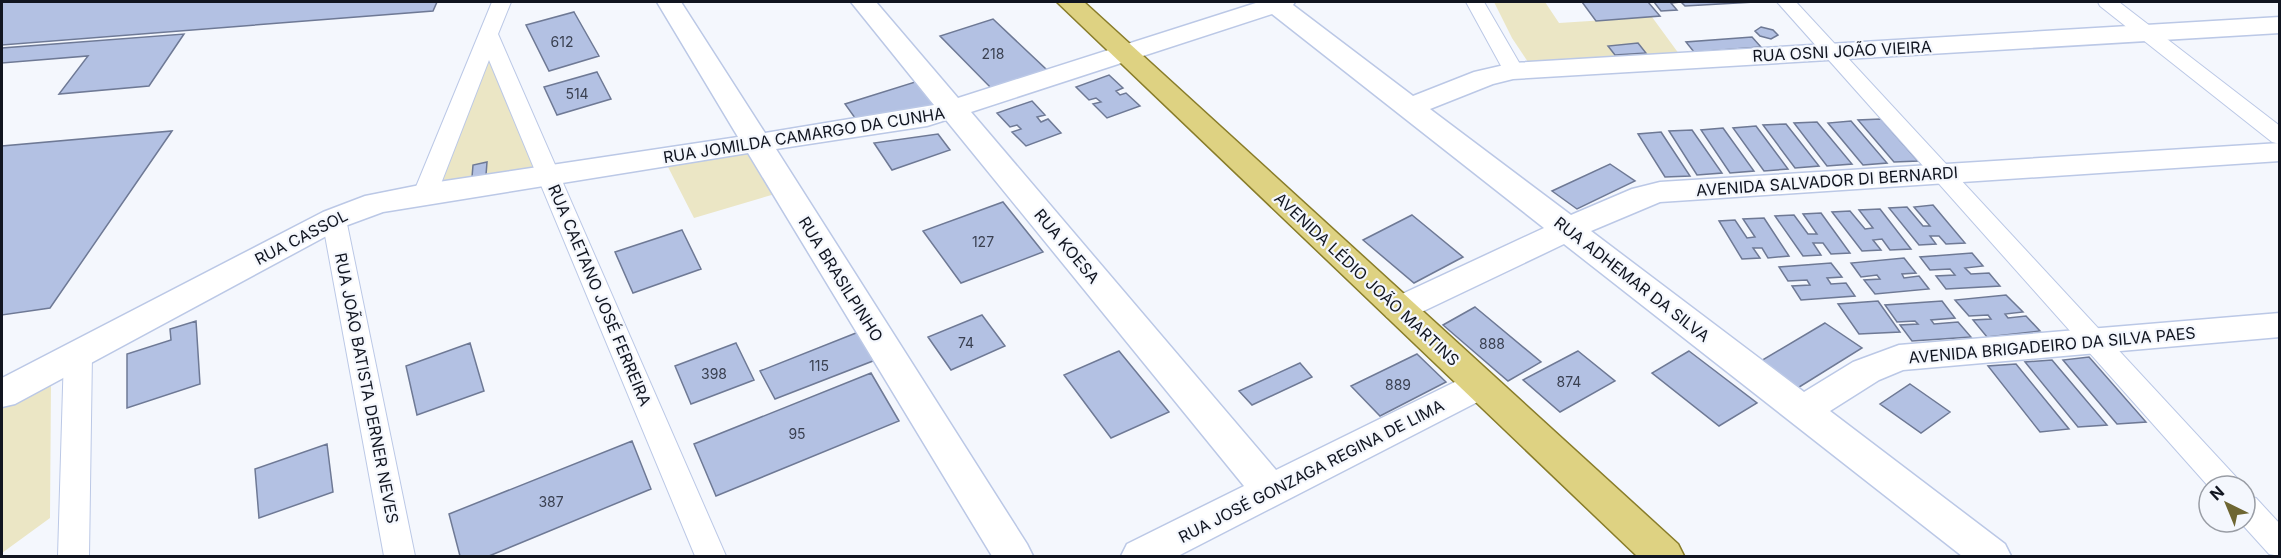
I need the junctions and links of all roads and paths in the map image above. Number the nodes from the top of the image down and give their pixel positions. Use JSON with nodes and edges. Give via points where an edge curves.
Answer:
{"nodes":[{"id":1,"x":502,"y":2,"type":"edge"},
{"id":2,"x":669,"y":2,"type":"edge"},
{"id":3,"x":863,"y":2,"type":"edge"},
{"id":4,"x":1070,"y":2,"type":"edge"},
{"id":5,"x":1277,"y":2,"type":"edge"},
{"id":6,"x":1474,"y":2,"type":"edge"},
{"id":7,"x":1786,"y":2,"type":"edge"},
{"id":8,"x":2107,"y":2,"type":"edge"},
{"id":9,"x":2280,"y":25,"type":"edge"},
{"id":10,"x":2146,"y":33,"type":"junction"},
{"id":11,"x":488,"y":34,"type":"junction"},
{"id":12,"x":1832,"y":52,"type":"junction"},
{"id":13,"x":1125,"y":53,"type":"junction"},
{"id":14,"x":1513,"y":71,"type":"junction"},
{"id":15,"x":1410,"y":107,"type":"junction"},
{"id":16,"x":954,"y":110,"type":"junction"},
{"id":17,"x":2280,"y":137,"type":"edge"},
{"id":18,"x":757,"y":144,"type":"junction"},
{"id":19,"x":2280,"y":152,"type":"edge"},
{"id":20,"x":1943,"y":174,"type":"junction"},
{"id":21,"x":549,"y":176,"type":"junction"},
{"id":22,"x":425,"y":194,"type":"junction"},
{"id":23,"x":334,"y":219,"type":"junction"},
{"id":24,"x":1568,"y":229,"type":"junction"},
{"id":25,"x":1399,"y":309,"type":"junction"},
{"id":26,"x":2280,"y":325,"type":"edge"},
{"id":27,"x":2095,"y":341,"type":"junction"},
{"id":28,"x":78,"y":354,"type":"junction"},
{"id":29,"x":1480,"y":385,"type":"junction"},
{"id":30,"x":2,"y":394,"type":"edge"},
{"id":31,"x":1802,"y":411,"type":"junction"},
{"id":32,"x":2215,"y":474,"type":"edge"},
{"id":33,"x":1271,"y":491,"type":"junction"},
{"id":34,"x":2257,"y":520,"type":"edge"},
{"id":35,"x":2280,"y":545,"type":"edge"},
{"id":36,"x":73,"y":556,"type":"edge"},
{"id":37,"x":400,"y":556,"type":"edge"},
{"id":38,"x":711,"y":556,"type":"edge"},
{"id":39,"x":1013,"y":556,"type":"edge"},
{"id":40,"x":1142,"y":556,"type":"edge"},
{"id":41,"x":1664,"y":556,"type":"edge"},
{"id":42,"x":1991,"y":556,"type":"edge"}],
"edges":[{"from":1,"to":11,"type":"street"},
{"from":2,"to":18,"type":"street","name":"RUA BRASILPINHO"},
{"from":3,"to":16,"type":"street","name":"RUA KOESA"},
{"from":4,"to":13,"type":"main road","name":"AVENIDA LÉDIO JOÃO MARTINS"},
{"from":5,"to":13,"type":"street","name":"RUA JOMILDA CAMARGO DA CUNHA"},
{"from":5,"to":15,"type":"street","name":"RUA ADHEMAR DA SILVA"},
{"from":6,"to":14,"type":"street"},
{"from":7,"to":12,"type":"street"},
{"from":8,"to":10,"type":"street"},
{"from":9,"to":10,"type":"street","name":"RUA OSNI JOÃO VIEIRA"},
{"from":10,"to":12,"type":"street","name":"RUA OSNI JOÃO VIEIRA"},
{"from":10,"to":17,"type":"street"},
{"from":11,"to":21,"type":"street","name":"RUA CAETANO JOSÉ FERREIRA"},
{"from":11,"to":22,"type":"street"},
{"from":12,"to":14,"type":"street","name":"RUA OSNI JOÃO VIEIRA"},
{"from":12,"to":20,"type":"street"},
{"from":13,"to":16,"type":"street","name":"RUA JOMILDA CAMARGO DA CUNHA"},
{"from":13,"to":25,"type":"main road","name":"AVENIDA LÉDIO JOÃO MARTINS"},
{"from":14,"to":15,"type":"street","name":"RUA OSNI JOÃO VIEIRA"},
{"from":15,"to":24,"type":"street","name":"RUA ADHEMAR DA SILVA"},
{"from":16,"to":18,"type":"street","name":"RUA JOMILDA CAMARGO DA CUNHA"},
{"from":16,"to":33,"type":"street","name":"RUA KOESA"},
{"from":18,"to":21,"type":"street","name":"RUA JOMILDA CAMARGO DA CUNHA"},
{"from":18,"to":39,"type":"street","name":"RUA BRASILPINHO"},
{"from":19,"to":20,"type":"street","name":"AVENIDA SALVADOR DI BERNARDI"},
{"from":20,"to":24,"type":"street","name":"AVENIDA SALVADOR DI BERNARDI","via":[[1660,192]]},
{"from":20,"to":27,"type":"street"},
{"from":21,"to":22,"type":"street","name":"RUA JOMILDA CAMARGO DA CUNHA"},
{"from":21,"to":38,"type":"street","name":"RUA CAETANO JOSÉ FERREIRA"},
{"from":22,"to":23,"type":"street","name":"RUA CASSOL","via":[[376,203]]},
{"from":23,"to":28,"type":"street","name":"RUA CASSOL"},
{"from":23,"to":37,"type":"street","name":"RUA JOÃO BATISTA DERNER NEVES"},
{"from":24,"to":25,"type":"street","name":"AVENIDA SALVADOR DI BERNARDI"},
{"from":24,"to":31,"type":"street","name":"RUA ADHEMAR DA SILVA"},
{"from":25,"to":29,"type":"main road","name":"AVENIDA LÉDIO JOÃO MARTINS"},
{"from":26,"to":27,"type":"street","name":"AVENIDA BRIGADEIRO DA SILVA PAES"},
{"from":27,"to":31,"type":"street","name":"AVENIDA BRIGADEIRO DA SILVA PAES","via":[[1899,358],[1866,371]]},
{"from":27,"to":32,"type":"street"},
{"from":28,"to":30,"type":"street","name":"RUA CASSOL"},
{"from":28,"to":36,"type":"street"},
{"from":29,"to":33,"type":"street","name":"RUA JOSÉ GONZAGA REGINA DE LIMA"},
{"from":29,"to":41,"type":"main road","name":"AVENIDA LÉDIO JOÃO MARTINS"},
{"from":31,"to":42,"type":"street","name":"RUA ADHEMAR DA SILVA"},
{"from":33,"to":40,"type":"street","name":"RUA JOSÉ GONZAGA REGINA DE LIMA"},
{"from":34,"to":35,"type":"street"}]}
